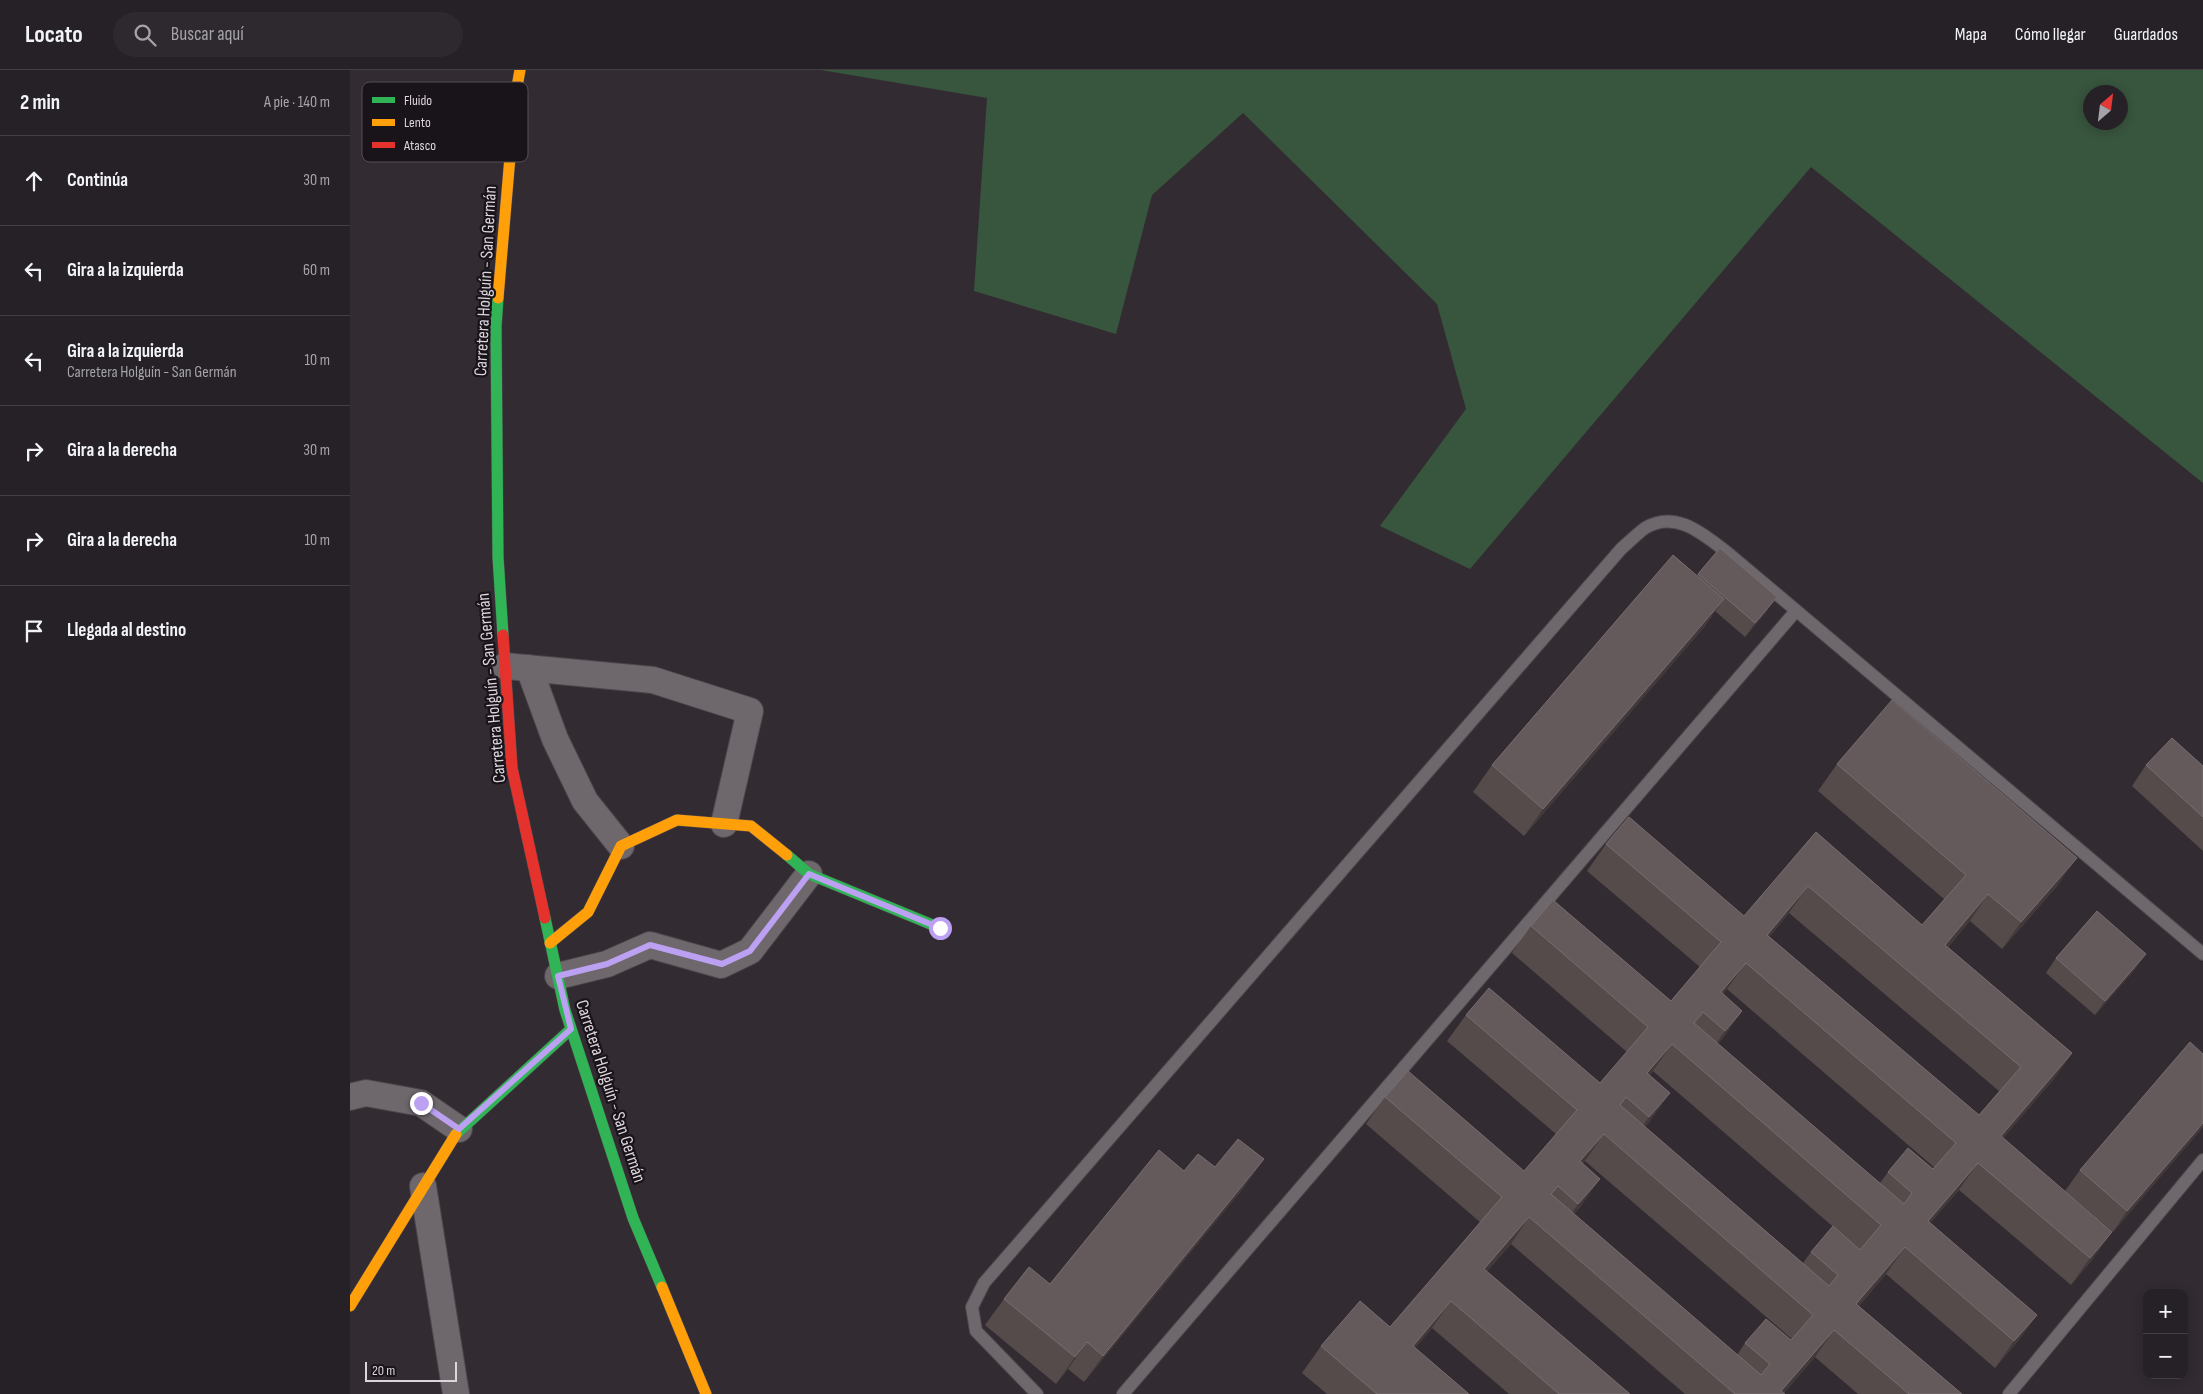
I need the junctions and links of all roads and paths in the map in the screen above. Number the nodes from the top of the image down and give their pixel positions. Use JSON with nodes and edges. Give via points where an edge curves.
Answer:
{"nodes":[{"id":1,"x":510,"y":162,"type":"edge"},
{"id":2,"x":1796,"y":612,"type":"junction"},
{"id":3,"x":517,"y":667,"type":"junction"},
{"id":4,"x":724,"y":824,"type":"junction"},
{"id":5,"x":622,"y":846,"type":"junction"},
{"id":6,"x":809,"y":874,"type":"junction"},
{"id":7,"x":940,"y":928,"type":"dead end"},
{"id":8,"x":550,"y":943,"type":"junction"},
{"id":9,"x":2203,"y":954,"type":"edge"},
{"id":10,"x":558,"y":976,"type":"junction"},
{"id":11,"x":571,"y":1029,"type":"junction"},
{"id":12,"x":350,"y":1097,"type":"edge"},
{"id":13,"x":459,"y":1129,"type":"junction"},
{"id":14,"x":2203,"y":1160,"type":"edge"},
{"id":15,"x":423,"y":1186,"type":"junction"},
{"id":16,"x":350,"y":1306,"type":"edge"},
{"id":17,"x":456,"y":1394,"type":"edge"},
{"id":18,"x":706,"y":1394,"type":"edge"},
{"id":19,"x":1037,"y":1394,"type":"edge"},
{"id":20,"x":1123,"y":1394,"type":"edge"},
{"id":21,"x":2009,"y":1394,"type":"edge"}],
"edges":[{"from":1,"to":3,"type":"main road","name":"Carretera Holguín - San Germán","via":[[496,326],[498,557]]},
{"from":2,"to":9,"type":"lane"},
{"from":2,"to":19,"type":"lane","via":[[1699,532],[1673,520],[1646,528],[1621,549],[984,1283],[972,1307],[976,1331]]},
{"from":2,"to":20,"type":"lane"},
{"from":3,"to":4,"type":"street","via":[[653,680],[750,711]]},
{"from":3,"to":5,"type":"street","via":[[585,802]]},
{"from":3,"to":8,"type":"main road","name":"Carretera Holguín - San Germán","via":[[512,768]]},
{"from":4,"to":5,"type":"main road","via":[[677,820]]},
{"from":4,"to":6,"type":"main road","via":[[751,826]]},
{"from":5,"to":8,"type":"main road","via":[[588,912]]},
{"from":6,"to":7,"type":"main road"},
{"from":6,"to":10,"type":"street","via":[[750,951],[722,964],[650,945],[607,964]]},
{"from":8,"to":10,"type":"main road","name":"Carretera Holguín - San Germán"},
{"from":10,"to":11,"type":"main road","name":"Carretera Holguín - San Germán"},
{"from":11,"to":13,"type":"main road"},
{"from":11,"to":18,"type":"main road","name":"Carretera Holguín - San Germán","via":[[633,1218]]},
{"from":12,"to":13,"type":"street","via":[[366,1093],[421,1103]]},
{"from":13,"to":15,"type":"main road"},
{"from":14,"to":21,"type":"lane"},
{"from":15,"to":16,"type":"main road"},
{"from":15,"to":17,"type":"street"}]}
